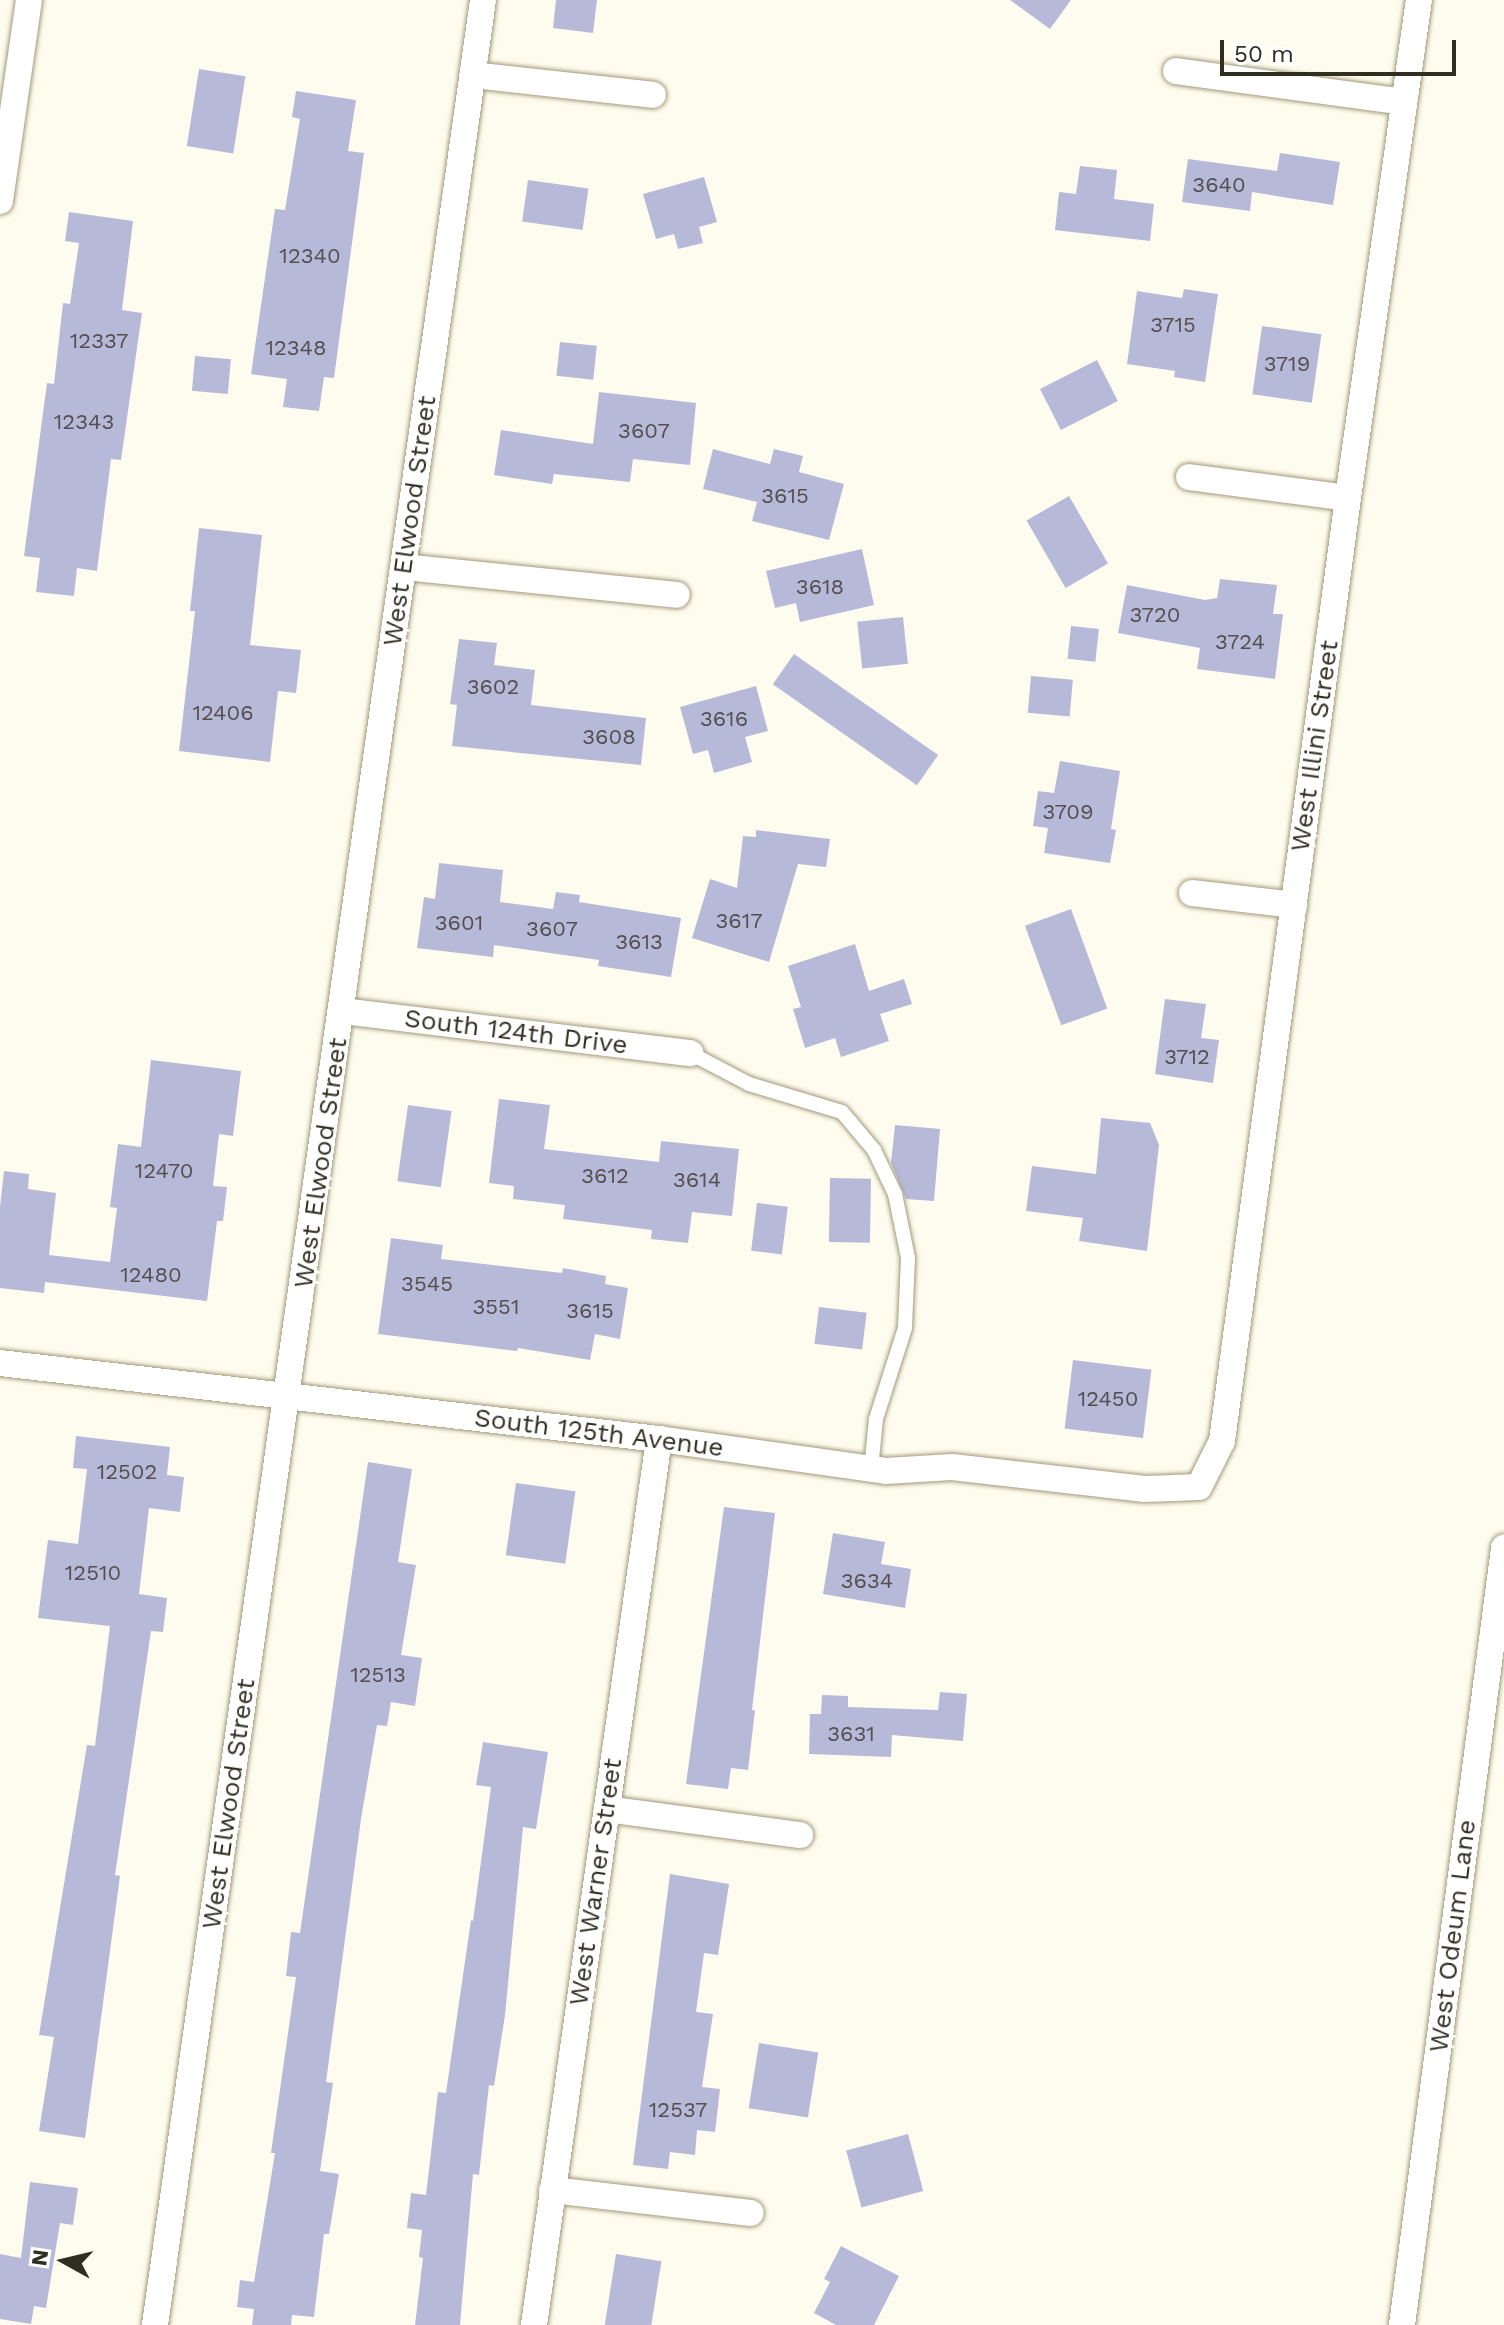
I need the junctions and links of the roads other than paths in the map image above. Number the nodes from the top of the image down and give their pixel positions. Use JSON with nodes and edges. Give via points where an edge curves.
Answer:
{"nodes":[{"id":1,"x":29,"y":0,"type":"edge"},
{"id":2,"x":483,"y":0,"type":"edge"},
{"id":3,"x":1419,"y":0,"type":"edge"},
{"id":4,"x":1176,"y":71,"type":"dead end"},
{"id":5,"x":473,"y":75,"type":"junction"},
{"id":6,"x":653,"y":95,"type":"dead end"},
{"id":7,"x":1404,"y":102,"type":"junction"},
{"id":8,"x":0,"y":201,"type":"edge"},
{"id":9,"x":1189,"y":477,"type":"dead end"},
{"id":10,"x":1348,"y":498,"type":"junction"},
{"id":11,"x":403,"y":567,"type":"junction"},
{"id":12,"x":677,"y":595,"type":"dead end"},
{"id":13,"x":1192,"y":893,"type":"dead end"},
{"id":14,"x":1294,"y":905,"type":"junction"},
{"id":15,"x":342,"y":1011,"type":"junction"},
{"id":16,"x":690,"y":1053,"type":"joint"},
{"id":17,"x":0,"y":1363,"type":"edge"},
{"id":18,"x":288,"y":1396,"type":"junction"},
{"id":19,"x":659,"y":1439,"type":"junction"},
{"id":20,"x":871,"y":1469,"type":"junction"},
{"id":21,"x":1199,"y":1487,"type":"joint"},
{"id":22,"x":1504,"y":1548,"type":"edge"},
{"id":23,"x":607,"y":1809,"type":"junction"},
{"id":24,"x":800,"y":1835,"type":"dead end"},
{"id":25,"x":552,"y":2190,"type":"junction"},
{"id":26,"x":751,"y":2213,"type":"dead end"},
{"id":27,"x":155,"y":2325,"type":"edge"},
{"id":28,"x":534,"y":2325,"type":"edge"},
{"id":29,"x":1402,"y":2325,"type":"edge"}],
"edges":[{"from":1,"to":8,"type":"street"},
{"from":2,"to":5,"type":"street","name":"West Elwood Street"},
{"from":3,"to":7,"type":"street","name":"West Illini Street"},
{"from":4,"to":7,"type":"street"},
{"from":5,"to":6,"type":"street"},
{"from":5,"to":11,"type":"street","name":"West Elwood Street"},
{"from":7,"to":10,"type":"street","name":"West Illini Street"},
{"from":9,"to":10,"type":"street"},
{"from":10,"to":14,"type":"street","name":"West Illini Street"},
{"from":11,"to":12,"type":"street"},
{"from":11,"to":15,"type":"street","name":"West Elwood Street"},
{"from":13,"to":14,"type":"street"},
{"from":14,"to":21,"type":"street","name":"West Illini Street","via":[[1222,1441]]},
{"from":15,"to":16,"type":"street","name":"South 124th Drive"},
{"from":15,"to":18,"type":"street","name":"West Elwood Street"},
{"from":16,"to":20,"type":"lane","via":[[749,1084],[842,1112],[874,1150],[895,1194],[908,1258],[905,1328],[876,1419]]},
{"from":17,"to":18,"type":"street","name":"South 125th Avenue"},
{"from":18,"to":19,"type":"street","name":"South 125th Avenue"},
{"from":18,"to":27,"type":"street","name":"West Elwood Street"},
{"from":19,"to":20,"type":"street","name":"South 125th Avenue"},
{"from":19,"to":23,"type":"street","name":"West Warner Street"},
{"from":20,"to":21,"type":"street","name":"South 125th Avenue","via":[[952,1467],[1145,1489]]},
{"from":22,"to":29,"type":"street","name":"West Odeum Lane"},
{"from":23,"to":24,"type":"street"},
{"from":23,"to":25,"type":"street","name":"West Warner Street"},
{"from":25,"to":26,"type":"street"},
{"from":25,"to":28,"type":"street","name":"West Warner Street"}]}
